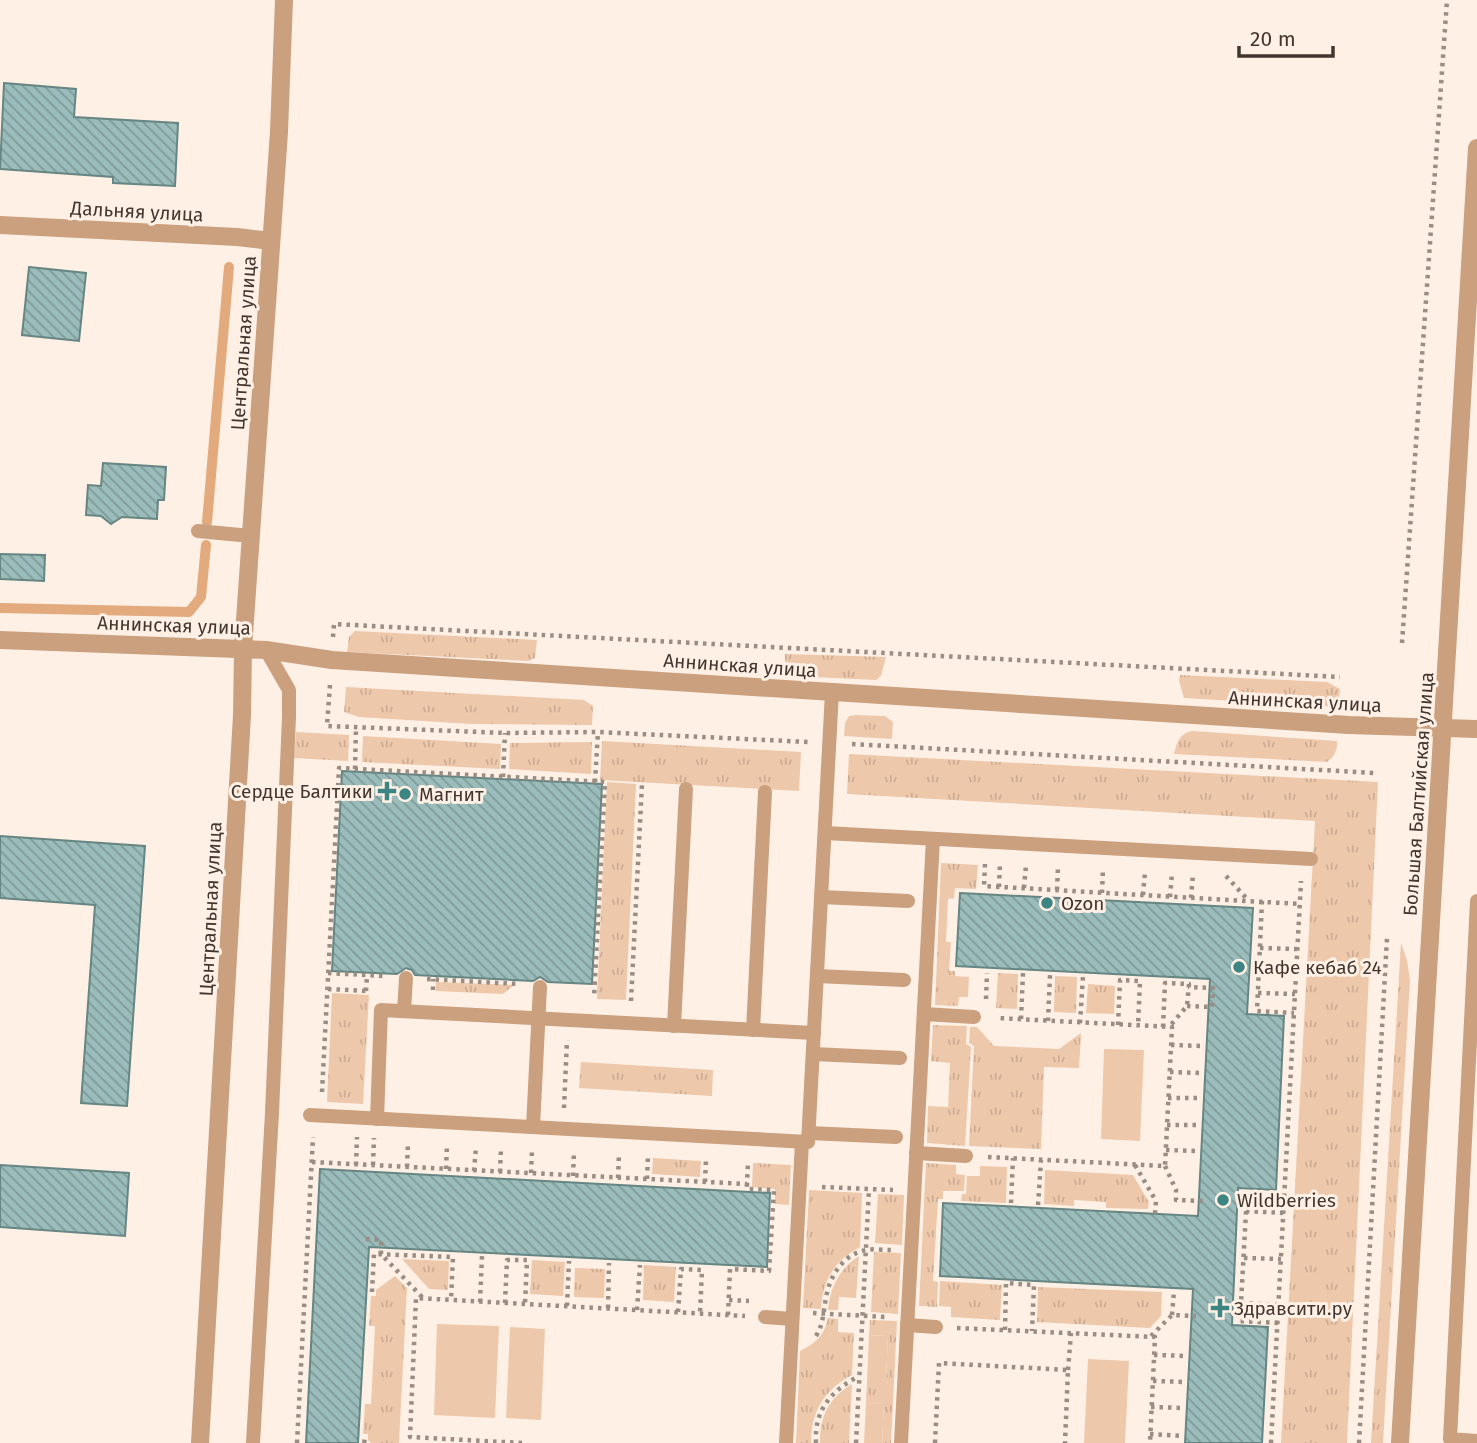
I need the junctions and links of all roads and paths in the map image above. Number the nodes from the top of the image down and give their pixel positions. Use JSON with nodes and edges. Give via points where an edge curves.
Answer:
{"nodes":[{"id":1,"x":284,"y":0,"type":"edge"},
{"id":2,"x":1447,"y":0,"type":"edge"},
{"id":3,"x":1477,"y":148,"type":"edge"},
{"id":4,"x":0,"y":225,"type":"edge"},
{"id":5,"x":271,"y":241,"type":"junction"},
{"id":6,"x":198,"y":531,"type":"dead end"},
{"id":7,"x":251,"y":536,"type":"junction"},
{"id":8,"x":334,"y":624,"type":"dead end"},
{"id":9,"x":0,"y":640,"type":"edge"},
{"id":10,"x":1402,"y":643,"type":"dead end"},
{"id":11,"x":243,"y":649,"type":"junction"},
{"id":12,"x":266,"y":650,"type":"junction"},
{"id":13,"x":1340,"y":677,"type":"dead end"},
{"id":14,"x":832,"y":692,"type":"junction"},
{"id":15,"x":356,"y":727,"type":"dead end"},
{"id":16,"x":1442,"y":728,"type":"junction"},
{"id":17,"x":1477,"y":729,"type":"edge"},
{"id":18,"x":598,"y":732,"type":"dead end"},
{"id":19,"x":505,"y":733,"type":"dead end"},
{"id":20,"x":355,"y":769,"type":"junction"},
{"id":21,"x":503,"y":777,"type":"junction"},
{"id":22,"x":595,"y":782,"type":"junction"},
{"id":23,"x":642,"y":784,"type":"dead end"},
{"id":24,"x":686,"y":789,"type":"dead end"},
{"id":25,"x":765,"y":792,"type":"dead end"},
{"id":26,"x":825,"y":833,"type":"junction"},
{"id":27,"x":933,"y":839,"type":"junction"},
{"id":28,"x":986,"y":842,"type":"junction"},
{"id":29,"x":1307,"y":859,"type":"joint"},
{"id":30,"x":1000,"y":861,"type":"dead end"},
{"id":31,"x":1026,"y":863,"type":"dead end"},
{"id":32,"x":1058,"y":864,"type":"dead end"},
{"id":33,"x":1103,"y":867,"type":"dead end"},
{"id":34,"x":1145,"y":869,"type":"dead end"},
{"id":35,"x":1172,"y":870,"type":"dead end"},
{"id":36,"x":1194,"y":872,"type":"dead end"},
{"id":37,"x":999,"y":887,"type":"junction"},
{"id":38,"x":1024,"y":888,"type":"junction"},
{"id":39,"x":1057,"y":890,"type":"junction"},
{"id":40,"x":1102,"y":893,"type":"junction"},
{"id":41,"x":1143,"y":895,"type":"junction"},
{"id":42,"x":821,"y":897,"type":"junction"},
{"id":43,"x":1170,"y":897,"type":"junction"},
{"id":44,"x":1191,"y":898,"type":"junction"},
{"id":45,"x":908,"y":901,"type":"dead end"},
{"id":46,"x":1262,"y":901,"type":"junction"},
{"id":47,"x":1477,"y":901,"type":"edge"},
{"id":48,"x":1300,"y":904,"type":"junction"},
{"id":49,"x":1387,"y":938,"type":"dead end"},
{"id":50,"x":1260,"y":948,"type":"junction"},
{"id":51,"x":1297,"y":949,"type":"junction"},
{"id":52,"x":328,"y":973,"type":"junction"},
{"id":53,"x":1024,"y":973,"type":"dead end"},
{"id":54,"x":367,"y":975,"type":"junction"},
{"id":55,"x":1050,"y":975,"type":"dead end"},
{"id":56,"x":817,"y":976,"type":"junction"},
{"id":57,"x":1083,"y":976,"type":"dead end"},
{"id":58,"x":400,"y":977,"type":"junction"},
{"id":59,"x":433,"y":979,"type":"junction"},
{"id":60,"x":904,"y":980,"type":"dead end"},
{"id":61,"x":540,"y":987,"type":"dead end"},
{"id":62,"x":1188,"y":988,"type":"junction"},
{"id":63,"x":328,"y":989,"type":"junction"},
{"id":64,"x":366,"y":991,"type":"junction"},
{"id":65,"x":1258,"y":992,"type":"junction"},
{"id":66,"x":515,"y":993,"type":"dead end"},
{"id":67,"x":1295,"y":994,"type":"junction"},
{"id":68,"x":432,"y":995,"type":"dead end"},
{"id":69,"x":594,"y":1003,"type":"dead end"},
{"id":70,"x":618,"y":1004,"type":"dead end"},
{"id":71,"x":1187,"y":1006,"type":"junction"},
{"id":72,"x":404,"y":1011,"type":"junction"},
{"id":73,"x":1294,"y":1013,"type":"junction"},
{"id":74,"x":924,"y":1014,"type":"junction"},
{"id":75,"x":974,"y":1017,"type":"joint"},
{"id":76,"x":538,"y":1018,"type":"junction"},
{"id":77,"x":1021,"y":1019,"type":"junction"},
{"id":78,"x":568,"y":1020,"type":"junction"},
{"id":79,"x":1048,"y":1021,"type":"junction"},
{"id":80,"x":1080,"y":1023,"type":"junction"},
{"id":81,"x":1118,"y":1025,"type":"junction"},
{"id":82,"x":674,"y":1026,"type":"junction"},
{"id":83,"x":1138,"y":1026,"type":"junction"},
{"id":84,"x":1166,"y":1027,"type":"junction"},
{"id":85,"x":753,"y":1030,"type":"junction"},
{"id":86,"x":814,"y":1033,"type":"junction"},
{"id":87,"x":1171,"y":1045,"type":"junction"},
{"id":88,"x":1203,"y":1046,"type":"dead end"},
{"id":89,"x":813,"y":1054,"type":"junction"},
{"id":90,"x":900,"y":1058,"type":"dead end"},
{"id":91,"x":1170,"y":1072,"type":"junction"},
{"id":92,"x":1201,"y":1073,"type":"dead end"},
{"id":93,"x":1168,"y":1097,"type":"junction"},
{"id":94,"x":1200,"y":1098,"type":"dead end"},
{"id":95,"x":321,"y":1100,"type":"dead end"},
{"id":96,"x":310,"y":1115,"type":"dead end"},
{"id":97,"x":377,"y":1119,"type":"junction"},
{"id":98,"x":1167,"y":1125,"type":"junction"},
{"id":99,"x":1199,"y":1125,"type":"dead end"},
{"id":100,"x":533,"y":1127,"type":"junction"},
{"id":101,"x":562,"y":1129,"type":"junction"},
{"id":102,"x":313,"y":1135,"type":"dead end"},
{"id":103,"x":357,"y":1137,"type":"dead end"},
{"id":104,"x":805,"y":1137,"type":"junction"},
{"id":105,"x":896,"y":1137,"type":"dead end"},
{"id":106,"x":374,"y":1138,"type":"dead end"},
{"id":107,"x":408,"y":1139,"type":"dead end"},
{"id":108,"x":447,"y":1142,"type":"dead end"},
{"id":109,"x":476,"y":1143,"type":"dead end"},
{"id":110,"x":502,"y":1144,"type":"dead end"},
{"id":111,"x":532,"y":1146,"type":"dead end"},
{"id":112,"x":574,"y":1148,"type":"dead end"},
{"id":113,"x":1166,"y":1150,"type":"junction"},
{"id":114,"x":620,"y":1151,"type":"dead end"},
{"id":115,"x":1198,"y":1151,"type":"dead end"},
{"id":116,"x":648,"y":1152,"type":"dead end"},
{"id":117,"x":916,"y":1153,"type":"junction"},
{"id":118,"x":707,"y":1156,"type":"dead end"},
{"id":119,"x":966,"y":1156,"type":"joint"},
{"id":120,"x":748,"y":1158,"type":"dead end"},
{"id":121,"x":1013,"y":1158,"type":"junction"},
{"id":122,"x":1041,"y":1160,"type":"junction"},
{"id":123,"x":312,"y":1162,"type":"junction"},
{"id":124,"x":356,"y":1165,"type":"junction"},
{"id":125,"x":1135,"y":1165,"type":"junction"},
{"id":126,"x":373,"y":1166,"type":"junction"},
{"id":127,"x":1165,"y":1166,"type":"junction"},
{"id":128,"x":407,"y":1167,"type":"junction"},
{"id":129,"x":446,"y":1169,"type":"junction"},
{"id":130,"x":474,"y":1171,"type":"junction"},
{"id":131,"x":500,"y":1172,"type":"junction"},
{"id":132,"x":530,"y":1173,"type":"junction"},
{"id":133,"x":573,"y":1175,"type":"junction"},
{"id":134,"x":618,"y":1178,"type":"junction"},
{"id":135,"x":647,"y":1179,"type":"junction"},
{"id":136,"x":705,"y":1182,"type":"junction"},
{"id":137,"x":747,"y":1184,"type":"junction"},
{"id":138,"x":800,"y":1186,"type":"junction"},
{"id":139,"x":869,"y":1189,"type":"junction"},
{"id":140,"x":914,"y":1191,"type":"junction"},
{"id":141,"x":1284,"y":1195,"type":"junction"},
{"id":142,"x":1203,"y":1201,"type":"dead end"},
{"id":143,"x":1011,"y":1203,"type":"dead end"},
{"id":144,"x":1038,"y":1205,"type":"dead end"},
{"id":145,"x":1246,"y":1211,"type":"junction"},
{"id":146,"x":1283,"y":1213,"type":"junction"},
{"id":147,"x":1155,"y":1214,"type":"dead end"},
{"id":148,"x":366,"y":1239,"type":"dead end"},
{"id":149,"x":866,"y":1250,"type":"junction"},
{"id":150,"x":911,"y":1251,"type":"junction"},
{"id":151,"x":381,"y":1254,"type":"junction"},
{"id":152,"x":482,"y":1256,"type":"dead end"},
{"id":153,"x":1244,"y":1258,"type":"junction"},
{"id":154,"x":1281,"y":1259,"type":"junction"},
{"id":155,"x":569,"y":1261,"type":"dead end"},
{"id":156,"x":609,"y":1263,"type":"dead end"},
{"id":157,"x":640,"y":1265,"type":"dead end"},
{"id":158,"x":1174,"y":1291,"type":"dead end"},
{"id":159,"x":372,"y":1292,"type":"dead end"},
{"id":160,"x":424,"y":1299,"type":"junction"},
{"id":161,"x":451,"y":1300,"type":"junction"},
{"id":162,"x":729,"y":1300,"type":"junction"},
{"id":163,"x":744,"y":1301,"type":"dead end"},
{"id":164,"x":480,"y":1302,"type":"junction"},
{"id":165,"x":505,"y":1303,"type":"junction"},
{"id":166,"x":793,"y":1303,"type":"junction"},
{"id":167,"x":1241,"y":1303,"type":"junction"},
{"id":168,"x":525,"y":1304,"type":"junction"},
{"id":169,"x":1278,"y":1305,"type":"junction"},
{"id":170,"x":567,"y":1306,"type":"junction"},
{"id":171,"x":608,"y":1308,"type":"junction"},
{"id":172,"x":637,"y":1310,"type":"junction"},
{"id":173,"x":908,"y":1310,"type":"junction"},
{"id":174,"x":678,"y":1312,"type":"junction"},
{"id":175,"x":700,"y":1313,"type":"junction"},
{"id":176,"x":824,"y":1313,"type":"junction"},
{"id":177,"x":728,"y":1315,"type":"junction"},
{"id":178,"x":862,"y":1315,"type":"junction"},
{"id":179,"x":1172,"y":1315,"type":"junction"},
{"id":180,"x":1196,"y":1316,"type":"dead end"},
{"id":181,"x":765,"y":1317,"type":"joint"},
{"id":182,"x":793,"y":1319,"type":"junction"},
{"id":183,"x":1278,"y":1323,"type":"junction"},
{"id":184,"x":907,"y":1325,"type":"junction"},
{"id":185,"x":936,"y":1327,"type":"joint"},
{"id":186,"x":1004,"y":1330,"type":"junction"},
{"id":187,"x":1032,"y":1331,"type":"junction"},
{"id":188,"x":1071,"y":1333,"type":"junction"},
{"id":189,"x":1150,"y":1337,"type":"junction"},
{"id":190,"x":791,"y":1349,"type":"junction"},
{"id":191,"x":1154,"y":1355,"type":"junction"},
{"id":192,"x":1187,"y":1356,"type":"dead end"},
{"id":193,"x":1068,"y":1370,"type":"junction"},
{"id":194,"x":859,"y":1376,"type":"junction"},
{"id":195,"x":1153,"y":1381,"type":"junction"},
{"id":196,"x":1186,"y":1382,"type":"dead end"},
{"id":197,"x":1151,"y":1407,"type":"junction"},
{"id":198,"x":1184,"y":1408,"type":"dead end"},
{"id":199,"x":1150,"y":1434,"type":"junction"},
{"id":200,"x":1183,"y":1436,"type":"dead end"},
{"id":201,"x":416,"y":1437,"type":"junction"},
{"id":202,"x":443,"y":1441,"type":"edge"},
{"id":203,"x":1449,"y":1441,"type":"edge"},
{"id":204,"x":1477,"y":1441,"type":"edge"},
{"id":205,"x":473,"y":1442,"type":"edge"},
{"id":206,"x":499,"y":1442,"type":"edge"},
{"id":207,"x":200,"y":1443,"type":"edge"},
{"id":208,"x":253,"y":1443,"type":"edge"},
{"id":209,"x":297,"y":1443,"type":"edge"},
{"id":210,"x":410,"y":1443,"type":"edge"},
{"id":211,"x":519,"y":1443,"type":"edge"},
{"id":212,"x":786,"y":1443,"type":"edge"},
{"id":213,"x":816,"y":1443,"type":"edge"},
{"id":214,"x":856,"y":1443,"type":"edge"},
{"id":215,"x":901,"y":1443,"type":"edge"},
{"id":216,"x":935,"y":1443,"type":"edge"},
{"id":217,"x":1065,"y":1443,"type":"edge"},
{"id":218,"x":1150,"y":1443,"type":"edge"},
{"id":219,"x":1271,"y":1443,"type":"edge"},
{"id":220,"x":1359,"y":1443,"type":"edge"},
{"id":221,"x":1400,"y":1443,"type":"edge"}],
"edges":[{"from":1,"to":5,"type":"street","name":"Центральная улица"},
{"from":2,"to":10,"type":"path"},
{"from":3,"to":16,"type":"street","name":"Большая Балтийская улица"},
{"from":4,"to":5,"type":"street","name":"Дальняя улица"},
{"from":5,"to":7,"type":"street","name":"Центральная улица"},
{"from":6,"to":7,"type":"lane"},
{"from":7,"to":11,"type":"street","name":"Центральная улица"},
{"from":8,"to":13,"type":"path"},
{"from":9,"to":11,"type":"street","name":"Аннинская улица"},
{"from":11,"to":12,"type":"street","name":"Аннинская улица"},
{"from":11,"to":207,"type":"street","name":"Центральная улица"},
{"from":12,"to":14,"type":"street","name":"Аннинская улица","via":[[332,660]]},
{"from":12,"to":208,"type":"lane","via":[[289,690],[289,717]]},
{"from":14,"to":16,"type":"street","name":"Аннинская улица"},
{"from":14,"to":26,"type":"lane"},
{"from":15,"to":20,"type":"path"},
{"from":16,"to":17,"type":"street","name":"Аннинская улица"},
{"from":16,"to":221,"type":"street","name":"Большая Балтийская улица"},
{"from":18,"to":22,"type":"path"},
{"from":19,"to":21,"type":"path"},
{"from":20,"to":21,"type":"path"},
{"from":20,"to":52,"type":"path","via":[[339,768]]},
{"from":21,"to":22,"type":"path"},
{"from":22,"to":69,"type":"path","via":[[605,782]]},
{"from":23,"to":70,"type":"path","via":[[631,1004]]},
{"from":24,"to":82,"type":"lane"},
{"from":25,"to":85,"type":"lane"},
{"from":26,"to":27,"type":"lane"},
{"from":26,"to":42,"type":"lane"},
{"from":27,"to":28,"type":"lane"},
{"from":27,"to":74,"type":"lane"},
{"from":28,"to":29,"type":"lane"},
{"from":28,"to":37,"type":"path","via":[[984,887]]},
{"from":29,"to":48,"type":"path"},
{"from":30,"to":37,"type":"path"},
{"from":31,"to":38,"type":"path"},
{"from":32,"to":39,"type":"path"},
{"from":33,"to":40,"type":"path"},
{"from":34,"to":41,"type":"path"},
{"from":35,"to":43,"type":"path"},
{"from":36,"to":44,"type":"path"},
{"from":37,"to":38,"type":"path"},
{"from":38,"to":39,"type":"path"},
{"from":39,"to":40,"type":"path"},
{"from":40,"to":41,"type":"path"},
{"from":41,"to":43,"type":"path"},
{"from":42,"to":45,"type":"lane"},
{"from":42,"to":56,"type":"lane"},
{"from":43,"to":44,"type":"path"},
{"from":44,"to":46,"type":"path"},
{"from":46,"to":48,"type":"path"},
{"from":46,"to":50,"type":"path"},
{"from":47,"to":203,"type":"lane"},
{"from":48,"to":51,"type":"path"},
{"from":49,"to":220,"type":"path"},
{"from":50,"to":51,"type":"path"},
{"from":50,"to":65,"type":"path"},
{"from":51,"to":67,"type":"path"},
{"from":52,"to":54,"type":"path"},
{"from":52,"to":63,"type":"path"},
{"from":53,"to":77,"type":"path"},
{"from":54,"to":58,"type":"path"},
{"from":54,"to":64,"type":"path"},
{"from":55,"to":79,"type":"path"},
{"from":56,"to":60,"type":"lane"},
{"from":56,"to":86,"type":"lane"},
{"from":57,"to":80,"type":"path"},
{"from":58,"to":59,"type":"path"},
{"from":58,"to":64,"type":"path","via":[[378,992]]},
{"from":58,"to":72,"type":"lane"},
{"from":59,"to":66,"type":"path","via":[[519,984]]},
{"from":59,"to":68,"type":"path"},
{"from":61,"to":76,"type":"lane"},
{"from":62,"to":71,"type":"path"},
{"from":62,"to":71,"type":"path","via":[[1213,988],[1212,1007]]},
{"from":62,"to":84,"type":"path","via":[[1188,984],[1165,983]]},
{"from":63,"to":64,"type":"path"},
{"from":63,"to":95,"type":"path"},
{"from":65,"to":67,"type":"path"},
{"from":65,"to":73,"type":"path","via":[[1257,1011]]},
{"from":67,"to":73,"type":"path"},
{"from":71,"to":84,"type":"path"},
{"from":72,"to":76,"type":"lane"},
{"from":72,"to":97,"type":"lane","via":[[382,1010]]},
{"from":73,"to":141,"type":"path"},
{"from":74,"to":75,"type":"lane"},
{"from":74,"to":117,"type":"lane"},
{"from":75,"to":77,"type":"path"},
{"from":76,"to":78,"type":"lane"},
{"from":76,"to":100,"type":"lane"},
{"from":77,"to":79,"type":"path"},
{"from":78,"to":82,"type":"lane"},
{"from":78,"to":101,"type":"path"},
{"from":79,"to":80,"type":"path"},
{"from":80,"to":81,"type":"path"},
{"from":81,"to":83,"type":"path"},
{"from":81,"to":83,"type":"path","via":[[1120,980],[1140,981]]},
{"from":82,"to":85,"type":"lane"},
{"from":83,"to":84,"type":"path"},
{"from":84,"to":87,"type":"path","via":[[1172,1027]]},
{"from":85,"to":86,"type":"lane"},
{"from":86,"to":89,"type":"lane"},
{"from":87,"to":88,"type":"path"},
{"from":87,"to":91,"type":"path"},
{"from":89,"to":90,"type":"lane"},
{"from":89,"to":104,"type":"lane"},
{"from":91,"to":92,"type":"path"},
{"from":91,"to":93,"type":"path"},
{"from":93,"to":94,"type":"path"},
{"from":93,"to":98,"type":"path"},
{"from":96,"to":97,"type":"lane"},
{"from":97,"to":100,"type":"lane"},
{"from":98,"to":99,"type":"path"},
{"from":98,"to":113,"type":"path"},
{"from":100,"to":101,"type":"lane"},
{"from":101,"to":104,"type":"lane"},
{"from":102,"to":123,"type":"path"},
{"from":103,"to":124,"type":"path"},
{"from":104,"to":105,"type":"lane"},
{"from":104,"to":138,"type":"lane"},
{"from":106,"to":126,"type":"path"},
{"from":107,"to":128,"type":"path"},
{"from":108,"to":129,"type":"path"},
{"from":109,"to":130,"type":"path"},
{"from":110,"to":131,"type":"path"},
{"from":111,"to":132,"type":"path"},
{"from":112,"to":133,"type":"path"},
{"from":113,"to":115,"type":"path"},
{"from":113,"to":127,"type":"path"},
{"from":114,"to":134,"type":"path"},
{"from":116,"to":135,"type":"path"},
{"from":117,"to":119,"type":"lane"},
{"from":117,"to":140,"type":"lane"},
{"from":118,"to":136,"type":"path"},
{"from":119,"to":121,"type":"path"},
{"from":120,"to":137,"type":"path"},
{"from":121,"to":122,"type":"path"},
{"from":121,"to":143,"type":"path"},
{"from":122,"to":125,"type":"path"},
{"from":122,"to":144,"type":"path"},
{"from":123,"to":124,"type":"path"},
{"from":123,"to":209,"type":"path"},
{"from":124,"to":126,"type":"path"},
{"from":125,"to":127,"type":"path"},
{"from":125,"to":147,"type":"path","via":[[1156,1202]]},
{"from":126,"to":128,"type":"path"},
{"from":127,"to":142,"type":"path","via":[[1176,1200]]},
{"from":128,"to":129,"type":"path"},
{"from":129,"to":130,"type":"path"},
{"from":130,"to":131,"type":"path"},
{"from":131,"to":132,"type":"path"},
{"from":132,"to":133,"type":"path"},
{"from":133,"to":134,"type":"path"},
{"from":134,"to":135,"type":"path"},
{"from":135,"to":136,"type":"path"},
{"from":136,"to":137,"type":"path"},
{"from":137,"to":162,"type":"path","via":[[747,1189],[774,1189],[769,1271],[730,1269]]},
{"from":138,"to":139,"type":"path"},
{"from":138,"to":166,"type":"lane"},
{"from":139,"to":140,"type":"path"},
{"from":139,"to":149,"type":"path"},
{"from":140,"to":150,"type":"lane"},
{"from":141,"to":145,"type":"path","via":[[1247,1194]]},
{"from":141,"to":146,"type":"path"},
{"from":145,"to":146,"type":"path"},
{"from":145,"to":153,"type":"path"},
{"from":146,"to":154,"type":"path"},
{"from":148,"to":151,"type":"path","via":[[381,1240]]},
{"from":149,"to":150,"type":"path"},
{"from":149,"to":176,"type":"path","via":[[852,1255],[835,1273]]},
{"from":149,"to":178,"type":"path"},
{"from":150,"to":173,"type":"lane"},
{"from":151,"to":159,"type":"path","via":[[374,1254]]},
{"from":151,"to":160,"type":"path"},
{"from":151,"to":161,"type":"path","via":[[453,1257]]},
{"from":152,"to":164,"type":"path"},
{"from":153,"to":154,"type":"path"},
{"from":153,"to":167,"type":"path"},
{"from":154,"to":169,"type":"path"},
{"from":155,"to":170,"type":"path"},
{"from":156,"to":171,"type":"path"},
{"from":157,"to":172,"type":"path"},
{"from":158,"to":179,"type":"path"},
{"from":160,"to":161,"type":"path"},
{"from":160,"to":201,"type":"path","via":[[416,1298],[410,1437]]},
{"from":161,"to":164,"type":"path"},
{"from":162,"to":163,"type":"path"},
{"from":162,"to":177,"type":"path"},
{"from":164,"to":165,"type":"path"},
{"from":165,"to":168,"type":"path"},
{"from":165,"to":168,"type":"path","via":[[507,1260],[527,1260]]},
{"from":166,"to":176,"type":"path","via":[[803,1312]]},
{"from":166,"to":182,"type":"lane"},
{"from":167,"to":169,"type":"path"},
{"from":167,"to":183,"type":"path","via":[[1240,1321]]},
{"from":168,"to":170,"type":"path"},
{"from":169,"to":183,"type":"path"},
{"from":170,"to":171,"type":"path"},
{"from":171,"to":172,"type":"path"},
{"from":172,"to":174,"type":"path"},
{"from":173,"to":178,"type":"path","via":[[897,1317]]},
{"from":173,"to":184,"type":"lane"},
{"from":174,"to":175,"type":"path"},
{"from":174,"to":175,"type":"path","via":[[681,1269],[702,1270]]},
{"from":175,"to":177,"type":"path"},
{"from":176,"to":178,"type":"path"},
{"from":176,"to":190,"type":"path","via":[[814,1338]]},
{"from":177,"to":181,"type":"path"},
{"from":178,"to":194,"type":"path"},
{"from":179,"to":180,"type":"path"},
{"from":179,"to":189,"type":"path"},
{"from":181,"to":182,"type":"lane"},
{"from":182,"to":190,"type":"lane"},
{"from":183,"to":219,"type":"path"},
{"from":184,"to":185,"type":"lane"},
{"from":184,"to":215,"type":"lane"},
{"from":185,"to":186,"type":"path"},
{"from":186,"to":187,"type":"path"},
{"from":186,"to":187,"type":"path","via":[[1006,1283],[1034,1285]]},
{"from":187,"to":188,"type":"path"},
{"from":188,"to":189,"type":"path"},
{"from":188,"to":193,"type":"path"},
{"from":189,"to":191,"type":"path","via":[[1155,1337]]},
{"from":190,"to":212,"type":"lane"},
{"from":191,"to":192,"type":"path"},
{"from":191,"to":195,"type":"path"},
{"from":193,"to":216,"type":"path","via":[[939,1363]]},
{"from":193,"to":217,"type":"path"},
{"from":194,"to":213,"type":"path","via":[[824,1403],[817,1420]]},
{"from":194,"to":214,"type":"path"},
{"from":195,"to":196,"type":"path"},
{"from":195,"to":197,"type":"path"},
{"from":197,"to":198,"type":"path"},
{"from":197,"to":199,"type":"path"},
{"from":199,"to":200,"type":"path"},
{"from":199,"to":218,"type":"path"},
{"from":201,"to":202,"type":"path"},
{"from":201,"to":210,"type":"path"},
{"from":202,"to":205,"type":"path"},
{"from":203,"to":204,"type":"lane"},
{"from":205,"to":206,"type":"path"},
{"from":206,"to":211,"type":"path"}]}
